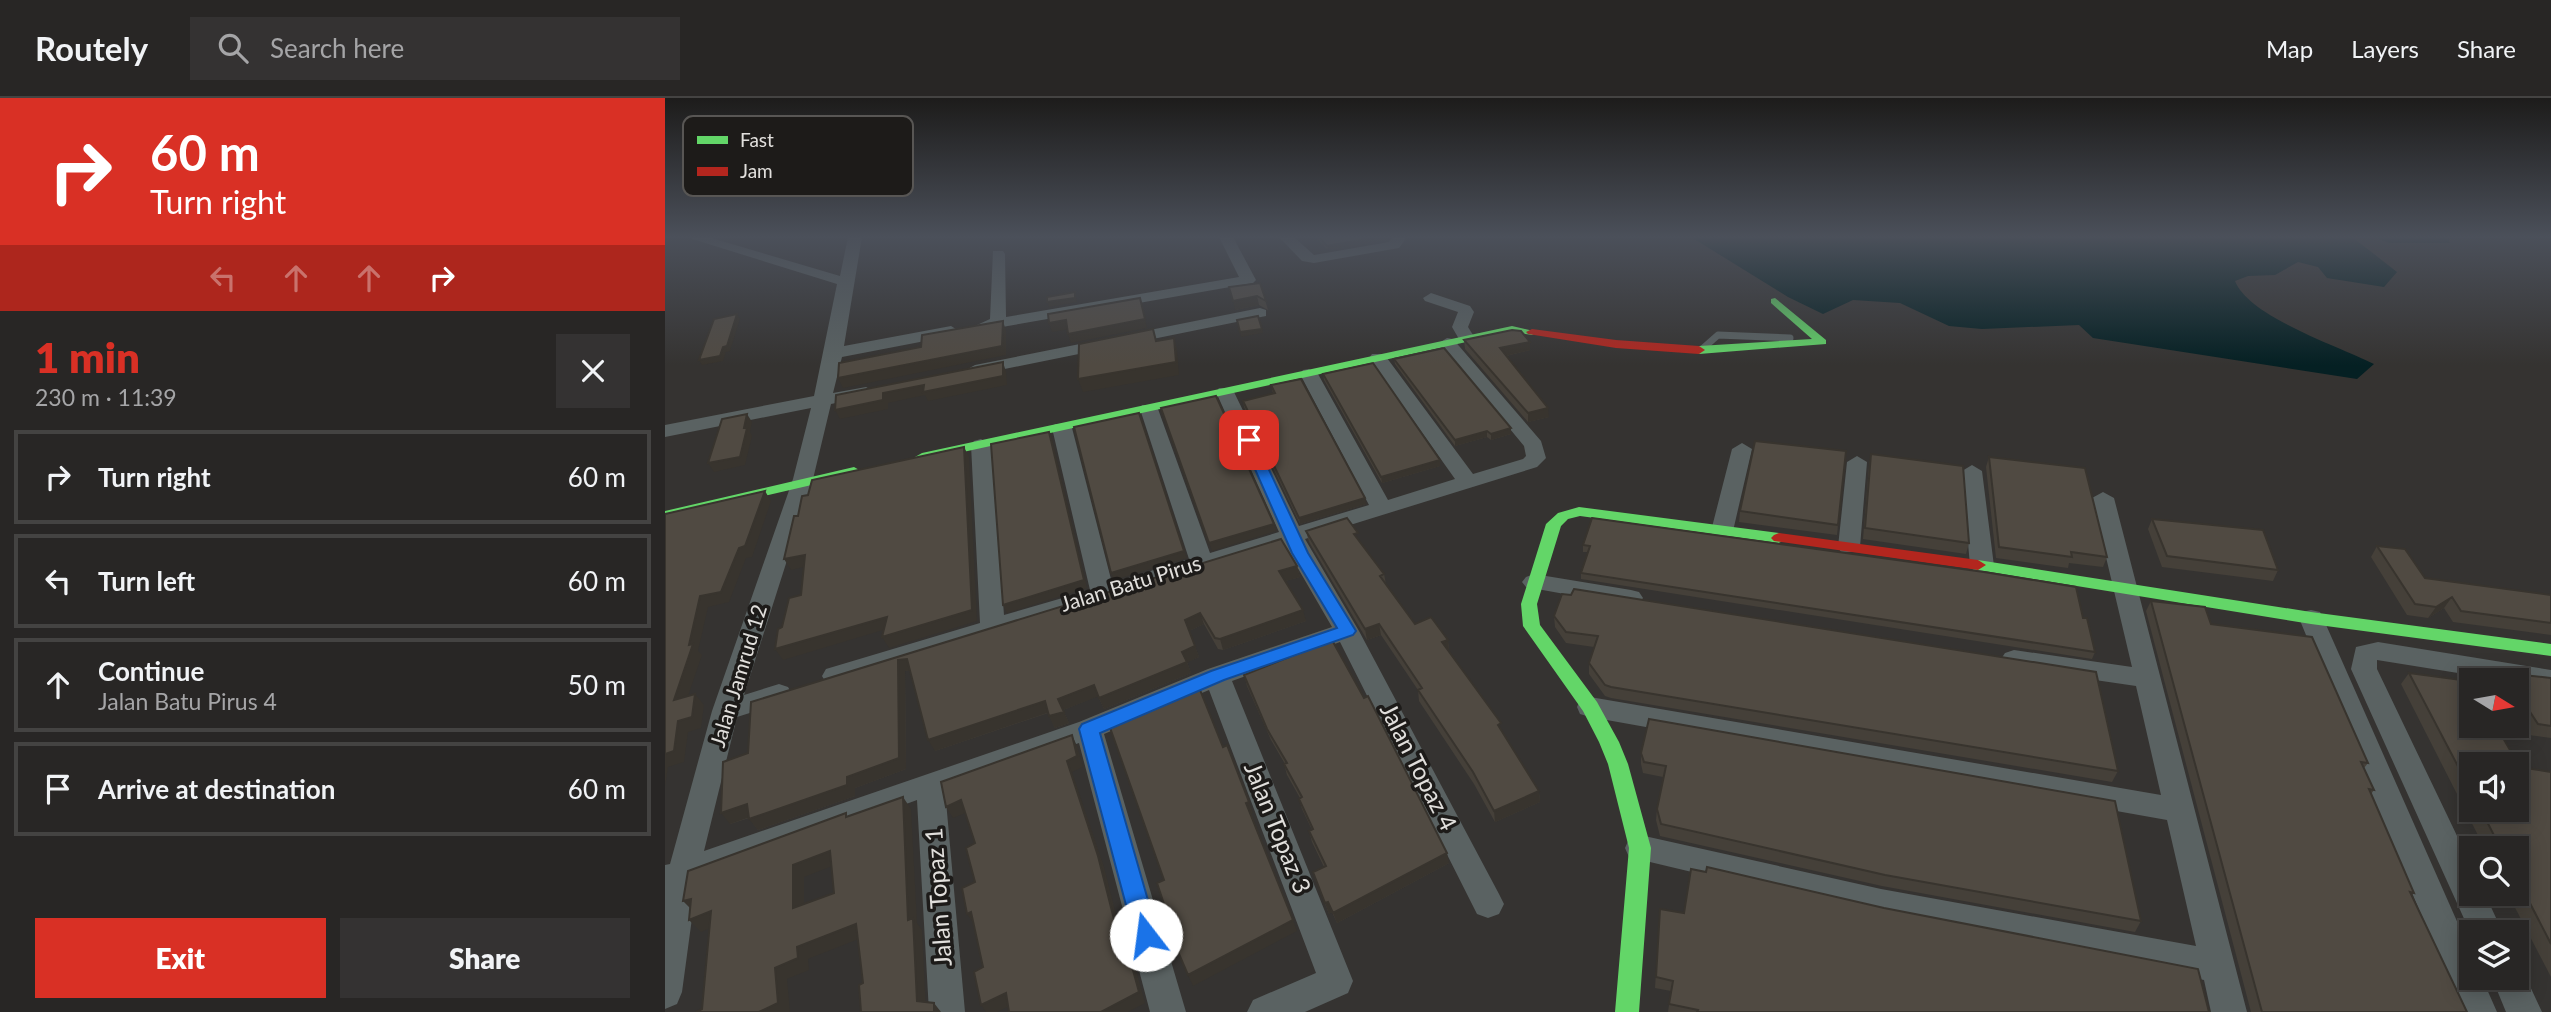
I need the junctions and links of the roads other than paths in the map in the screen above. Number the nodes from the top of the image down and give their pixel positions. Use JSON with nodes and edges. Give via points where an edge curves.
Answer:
{"nodes":[{"id":1,"x":837,"y":280,"type":"edge"},
{"id":2,"x":998,"y":280,"type":"edge"},
{"id":3,"x":1244,"y":280,"type":"edge"},
{"id":4,"x":845,"y":282,"type":"joint"},
{"id":5,"x":1431,"y":299,"type":"dead end"},
{"id":6,"x":1775,"y":302,"type":"dead end"},
{"id":7,"x":1260,"y":313,"type":"dead end"},
{"id":8,"x":999,"y":323,"type":"junction"},
{"id":9,"x":1460,"y":336,"type":"junction"},
{"id":10,"x":834,"y":353,"type":"junction"},
{"id":11,"x":1378,"y":358,"type":"junction"},
{"id":12,"x":957,"y":373,"type":"edge"},
{"id":13,"x":1308,"y":373,"type":"junction"},
{"id":14,"x":879,"y":389,"type":"edge"},
{"id":15,"x":1225,"y":392,"type":"junction"},
{"id":16,"x":821,"y":402,"type":"junction"},
{"id":17,"x":1149,"y":409,"type":"junction"},
{"id":18,"x":1062,"y":428,"type":"junction"},
{"id":19,"x":665,"y":432,"type":"edge"},
{"id":20,"x":981,"y":445,"type":"junction"},
{"id":21,"x":1742,"y":449,"type":"dead end"},
{"id":22,"x":904,"y":461,"type":"edge"},
{"id":23,"x":1857,"y":462,"type":"dead end"},
{"id":24,"x":866,"y":469,"type":"edge"},
{"id":25,"x":1972,"y":471,"type":"dead end"},
{"id":26,"x":804,"y":474,"type":"junction"},
{"id":27,"x":1468,"y":482,"type":"junction"},
{"id":28,"x":2103,"y":498,"type":"dead end"},
{"id":29,"x":1382,"y":509,"type":"junction"},
{"id":30,"x":665,"y":515,"type":"edge"},
{"id":31,"x":1722,"y":531,"type":"junction"},
{"id":32,"x":1295,"y":537,"type":"junction"},
{"id":33,"x":1849,"y":547,"type":"junction"},
{"id":34,"x":1202,"y":562,"type":"junction"},
{"id":35,"x":1982,"y":566,"type":"junction"},
{"id":36,"x":1534,"y":582,"type":"junction"},
{"id":37,"x":2124,"y":590,"type":"junction"},
{"id":38,"x":1102,"y":592,"type":"junction"},
{"id":39,"x":1654,"y":602,"type":"edge"},
{"id":40,"x":2311,"y":618,"type":"junction"},
{"id":41,"x":993,"y":626,"type":"junction"},
{"id":42,"x":1347,"y":631,"type":"junction"},
{"id":43,"x":2418,"y":631,"type":"junction"},
{"id":44,"x":2551,"y":650,"type":"edge"},
{"id":45,"x":1989,"y":656,"type":"edge"},
{"id":46,"x":2434,"y":662,"type":"junction"},
{"id":47,"x":1217,"y":676,"type":"junction"},
{"id":48,"x":2150,"y":679,"type":"junction"},
{"id":49,"x":2551,"y":679,"type":"edge"},
{"id":50,"x":1590,"y":707,"type":"junction"},
{"id":51,"x":725,"y":711,"type":"junction"},
{"id":52,"x":2357,"y":726,"type":"junction"},
{"id":53,"x":1089,"y":729,"type":"junction"},
{"id":54,"x":2393,"y":731,"type":"junction"},
{"id":55,"x":930,"y":783,"type":"junction"},
{"id":56,"x":2180,"y":810,"type":"junction"},
{"id":57,"x":1640,"y":848,"type":"junction"},
{"id":58,"x":674,"y":876,"type":"edge"},
{"id":59,"x":1488,"y":904,"type":"dead end"},
{"id":60,"x":2481,"y":920,"type":"edge"},
{"id":61,"x":2216,"y":966,"type":"junction"},
{"id":62,"x":2514,"y":990,"type":"edge"},
{"id":63,"x":665,"y":992,"type":"edge"},
{"id":64,"x":947,"y":1012,"type":"edge"},
{"id":65,"x":1168,"y":1012,"type":"edge"},
{"id":66,"x":1265,"y":1012,"type":"edge"},
{"id":67,"x":1627,"y":1012,"type":"edge"},
{"id":68,"x":2229,"y":1012,"type":"edge"},
{"id":69,"x":2479,"y":1012,"type":"edge"},
{"id":70,"x":2524,"y":1012,"type":"edge"}],
"edges":[{"from":1,"to":4,"type":"street"},
{"from":2,"to":8,"type":"street"},
{"from":3,"to":8,"type":"street"},
{"from":4,"to":10,"type":"street","name":"Jalan Jamrud 12"},
{"from":5,"to":9,"type":"street","via":[[1464,309]]},
{"from":6,"to":9,"type":"street","via":[[1821,340],[1820,344],[1701,350],[1512,329]]},
{"from":7,"to":12,"type":"street"},
{"from":8,"to":10,"type":"street"},
{"from":9,"to":11,"type":"street"},
{"from":9,"to":27,"type":"street","name":"Jalan Batu Pirus","via":[[1534,445],[1536,458]]},
{"from":10,"to":16,"type":"street","name":"Jalan Jamrud 12"},
{"from":11,"to":13,"type":"street"},
{"from":11,"to":27,"type":"street"},
{"from":13,"to":15,"type":"street"},
{"from":13,"to":29,"type":"street"},
{"from":14,"to":16,"type":"street"},
{"from":15,"to":17,"type":"street"},
{"from":15,"to":32,"type":"street","name":"Jalan Topaz 4"},
{"from":16,"to":19,"type":"street"},
{"from":16,"to":26,"type":"street","name":"Jalan Jamrud 12"},
{"from":17,"to":18,"type":"street"},
{"from":17,"to":34,"type":"street"},
{"from":18,"to":20,"type":"street"},
{"from":18,"to":38,"type":"street"},
{"from":20,"to":22,"type":"street"},
{"from":20,"to":41,"type":"street"},
{"from":21,"to":31,"type":"street"},
{"from":23,"to":33,"type":"street"},
{"from":24,"to":26,"type":"street"},
{"from":25,"to":35,"type":"street"},
{"from":26,"to":30,"type":"street"},
{"from":26,"to":51,"type":"street","name":"Jalan Jamrud 12"},
{"from":27,"to":29,"type":"street","name":"Jalan Batu Pirus"},
{"from":28,"to":37,"type":"street"},
{"from":29,"to":32,"type":"street","name":"Jalan Batu Pirus"},
{"from":31,"to":33,"type":"street"},
{"from":31,"to":36,"type":"street","via":[[1579,511],[1554,524]]},
{"from":32,"to":34,"type":"street","name":"Jalan Batu Pirus"},
{"from":32,"to":42,"type":"street","name":"Jalan Topaz 4"},
{"from":33,"to":35,"type":"street"},
{"from":34,"to":38,"type":"street","name":"Jalan Batu Pirus"},
{"from":35,"to":37,"type":"street"},
{"from":36,"to":39,"type":"street"},
{"from":36,"to":50,"type":"street","via":[[1529,604],[1532,626]]},
{"from":37,"to":40,"type":"street"},
{"from":37,"to":48,"type":"street"},
{"from":38,"to":41,"type":"street","name":"Jalan Batu Pirus"},
{"from":40,"to":43,"type":"street"},
{"from":40,"to":52,"type":"street"},
{"from":41,"to":51,"type":"street","name":"Jalan Batu Pirus"},
{"from":42,"to":47,"type":"street"},
{"from":42,"to":59,"type":"street","name":"Jalan Topaz 4"},
{"from":43,"to":44,"type":"street"},
{"from":43,"to":46,"type":"street"},
{"from":45,"to":48,"type":"street"},
{"from":46,"to":49,"type":"street"},
{"from":46,"to":54,"type":"street","via":[[2365,653],[2364,669]]},
{"from":47,"to":53,"type":"street"},
{"from":47,"to":66,"type":"street","name":"Jalan Topaz 3","via":[[1336,981]]},
{"from":48,"to":56,"type":"street"},
{"from":50,"to":56,"type":"street"},
{"from":50,"to":57,"type":"street","via":[[1618,764]]},
{"from":51,"to":58,"type":"street","name":"Jalan Jamrud 12"},
{"from":52,"to":54,"type":"street"},
{"from":52,"to":69,"type":"street"},
{"from":53,"to":55,"type":"street"},
{"from":53,"to":65,"type":"street"},
{"from":54,"to":60,"type":"street"},
{"from":55,"to":58,"type":"street"},
{"from":55,"to":64,"type":"street","name":"Jalan Topaz 1"},
{"from":56,"to":61,"type":"street"},
{"from":57,"to":61,"type":"street","via":[[1881,903]]},
{"from":57,"to":67,"type":"street"},
{"from":58,"to":63,"type":"street","name":"Jalan Jamrud 12"},
{"from":61,"to":68,"type":"street"},
{"from":62,"to":70,"type":"street"}]}
